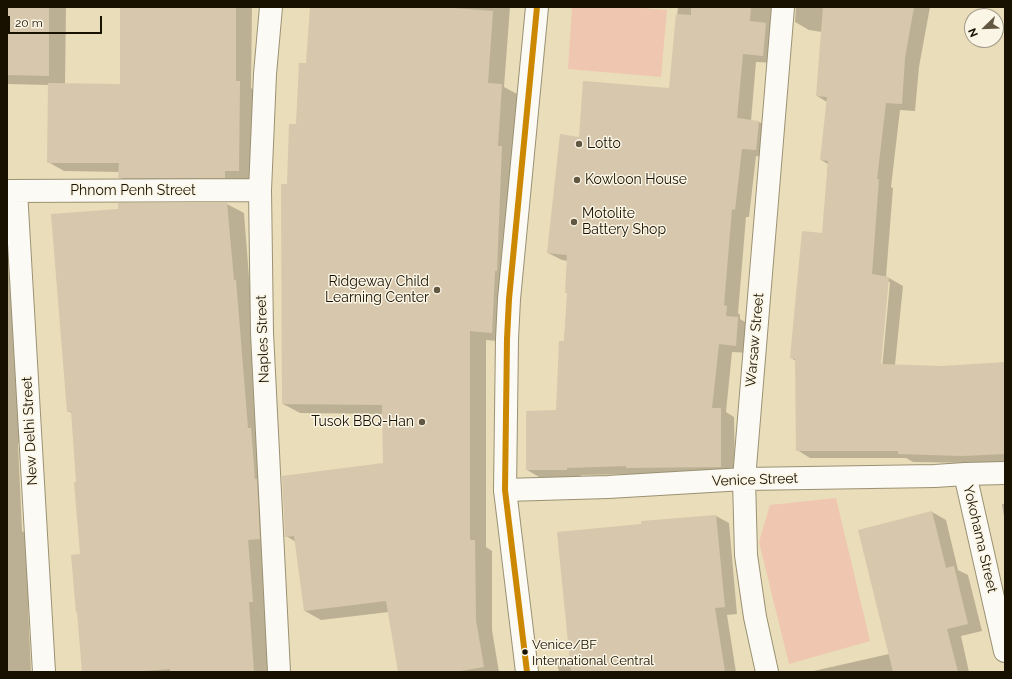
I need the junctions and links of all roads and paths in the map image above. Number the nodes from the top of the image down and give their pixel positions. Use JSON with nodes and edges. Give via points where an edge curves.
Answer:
{"nodes":[{"id":1,"x":271,"y":7,"type":"edge"},
{"id":2,"x":537,"y":7,"type":"edge"},
{"id":3,"x":783,"y":7,"type":"edge"},
{"id":4,"x":260,"y":190,"type":"junction"},
{"id":5,"x":12,"y":191,"type":"edge"},
{"id":6,"x":1005,"y":473,"type":"edge"},
{"id":7,"x":965,"y":474,"type":"junction"},
{"id":8,"x":744,"y":479,"type":"junction"},
{"id":9,"x":506,"y":490,"type":"junction"},
{"id":10,"x":1005,"y":651,"type":"edge"},
{"id":11,"x":44,"y":672,"type":"edge"},
{"id":12,"x":279,"y":672,"type":"edge"},
{"id":13,"x":527,"y":672,"type":"edge"},
{"id":14,"x":768,"y":672,"type":"edge"}],
"edges":[{"from":1,"to":4,"type":"street","name":"Naples Street"},
{"from":2,"to":9,"type":"street","via":[[509,299]]},
{"from":3,"to":8,"type":"street","name":"Warsaw Street"},
{"from":4,"to":5,"type":"street","name":"Phnom Penh Street"},
{"from":4,"to":12,"type":"street","name":"Naples Street","via":[[262,333]]},
{"from":5,"to":11,"type":"street","name":"New Delhi Street"},
{"from":6,"to":7,"type":"street","name":"Venice Street"},
{"from":7,"to":8,"type":"street","name":"Venice Street"},
{"from":7,"to":10,"type":"street","name":"Yokohama Street"},
{"from":8,"to":9,"type":"street","name":"Venice Street"},
{"from":8,"to":14,"type":"street","name":"Warsaw Street","via":[[746,555],[755,617]]},
{"from":9,"to":13,"type":"street"}]}
